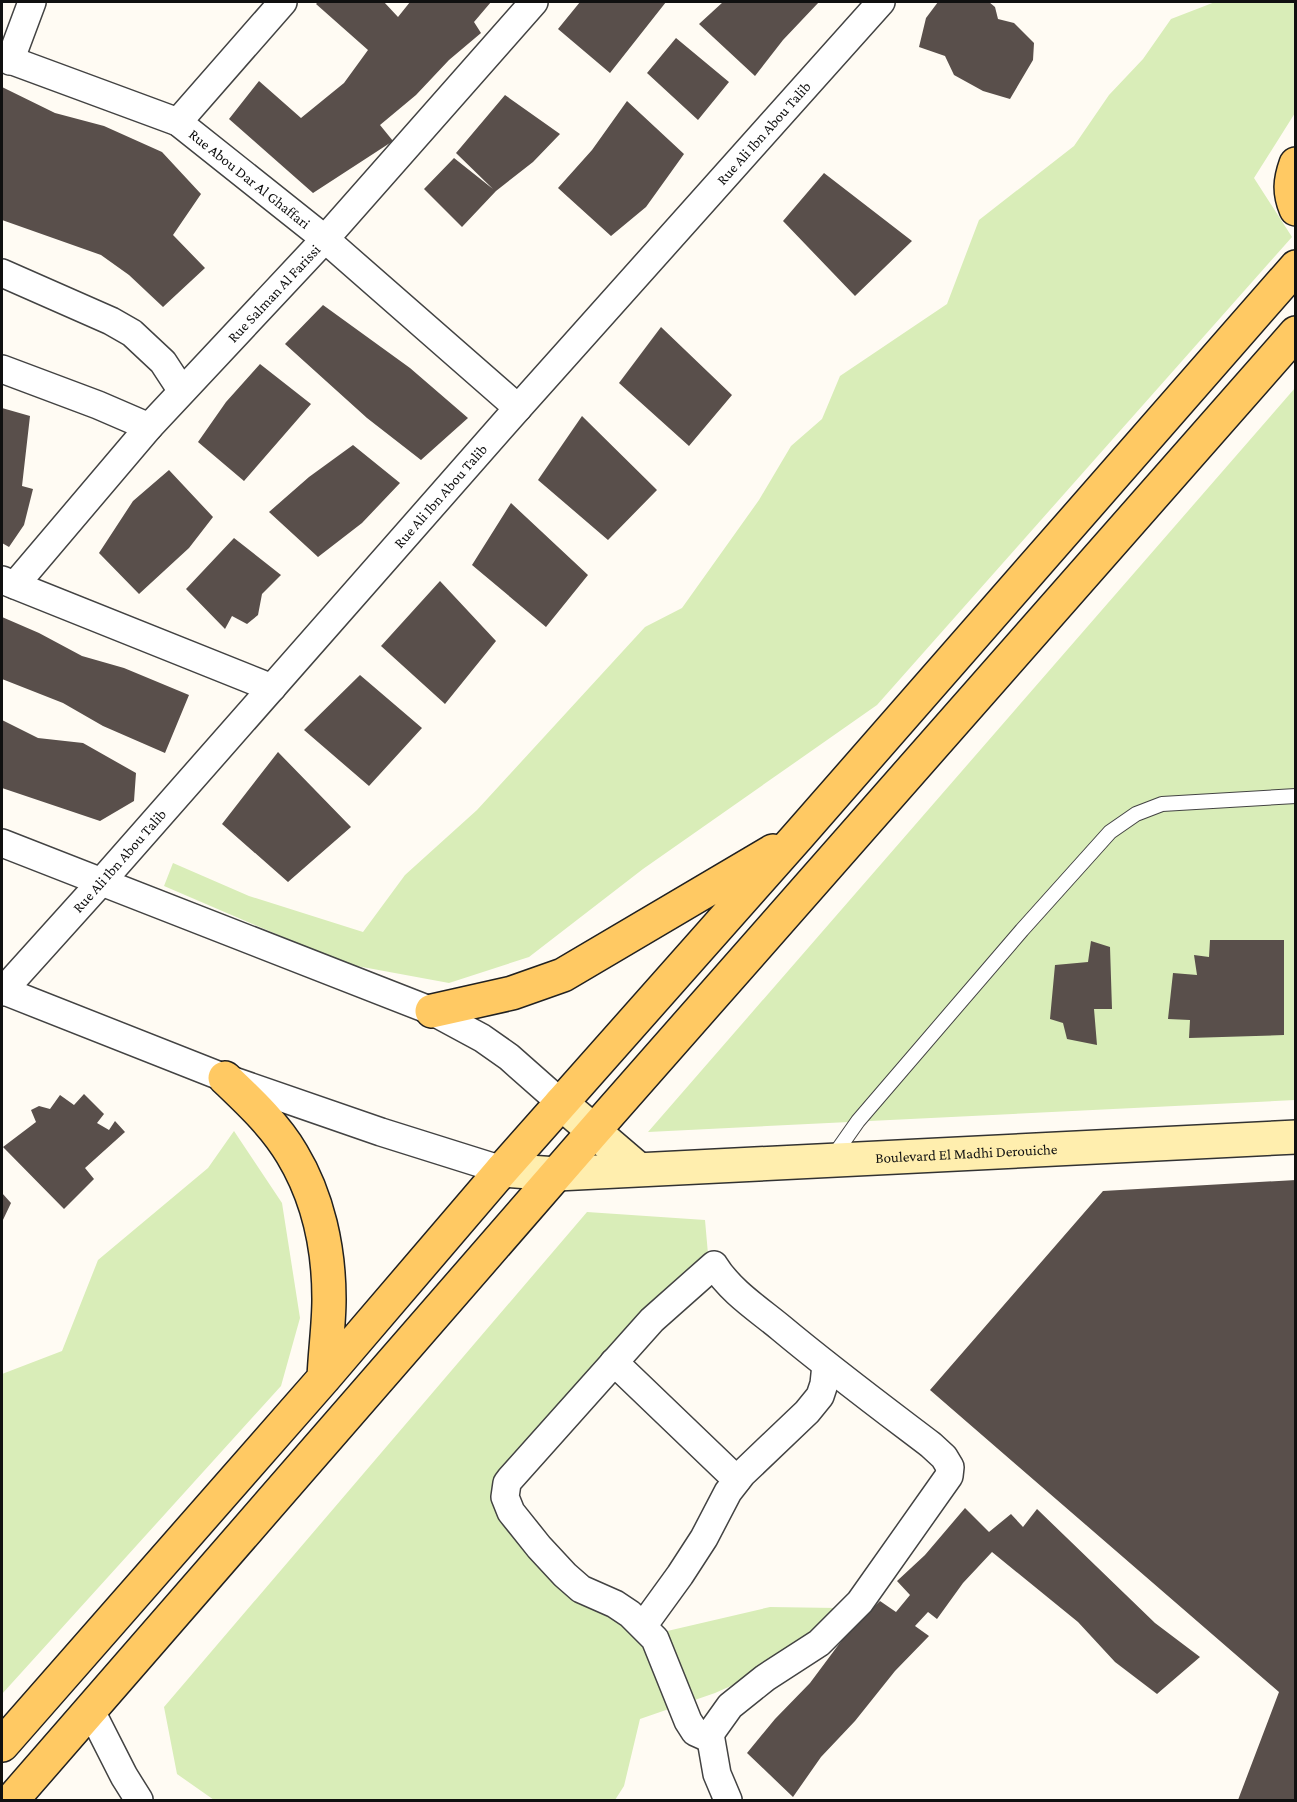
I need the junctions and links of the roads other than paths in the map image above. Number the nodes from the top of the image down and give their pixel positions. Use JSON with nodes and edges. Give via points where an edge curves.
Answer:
{"nodes":[{"id":1,"x":32,"y":2,"type":"edge"},
{"id":2,"x":284,"y":2,"type":"edge"},
{"id":3,"x":534,"y":2,"type":"edge"},
{"id":4,"x":881,"y":2,"type":"edge"},
{"id":5,"x":6,"y":59,"type":"edge"},
{"id":6,"x":178,"y":122,"type":"junction"},
{"id":7,"x":1296,"y":164,"type":"edge"},
{"id":8,"x":1296,"y":209,"type":"edge"},
{"id":9,"x":325,"y":239,"type":"junction"},
{"id":10,"x":1296,"y":267,"type":"edge"},
{"id":11,"x":2,"y":273,"type":"edge"},
{"id":12,"x":1296,"y":333,"type":"edge"},
{"id":13,"x":2,"y":369,"type":"edge"},
{"id":14,"x":182,"y":391,"type":"junction"},
{"id":15,"x":518,"y":408,"type":"junction"},
{"id":16,"x":149,"y":427,"type":"junction"},
{"id":17,"x":8,"y":583,"type":"edge"},
{"id":18,"x":272,"y":688,"type":"junction"},
{"id":19,"x":1296,"y":796,"type":"edge"},
{"id":20,"x":798,"y":836,"type":"junction"},
{"id":21,"x":2,"y":843,"type":"edge"},
{"id":22,"x":102,"y":881,"type":"junction"},
{"id":23,"x":2,"y":991,"type":"edge"},
{"id":24,"x":432,"y":1011,"type":"junction"},
{"id":25,"x":225,"y":1078,"type":"junction"},
{"id":26,"x":561,"y":1103,"type":"junction"},
{"id":27,"x":593,"y":1132,"type":"junction"},
{"id":28,"x":1296,"y":1137,"type":"edge"},
{"id":29,"x":832,"y":1159,"type":"junction"},
{"id":30,"x":638,"y":1168,"type":"junction"},
{"id":31,"x":502,"y":1170,"type":"junction"},
{"id":32,"x":557,"y":1174,"type":"junction"},
{"id":33,"x":614,"y":1362,"type":"junction"},
{"id":34,"x":826,"y":1365,"type":"junction"},
{"id":35,"x":324,"y":1377,"type":"junction"},
{"id":36,"x":738,"y":1480,"type":"junction"},
{"id":37,"x":643,"y":1626,"type":"junction"},
{"id":38,"x":92,"y":1711,"type":"junction"},
{"id":39,"x":710,"y":1734,"type":"junction"},
{"id":40,"x":2,"y":1745,"type":"edge"},
{"id":41,"x":12,"y":1800,"type":"edge"},
{"id":42,"x":139,"y":1800,"type":"edge"},
{"id":43,"x":728,"y":1800,"type":"edge"}],
"edges":[{"from":1,"to":5,"type":"street"},
{"from":2,"to":6,"type":"street"},
{"from":3,"to":9,"type":"street","name":"Rue Salman Al Farissi"},
{"from":4,"to":15,"type":"street","name":"Rue Ali Ibn Abou Talib"},
{"from":5,"to":6,"type":"street","name":"Rue Abou Dar Al Ghaffari"},
{"from":6,"to":9,"type":"street","name":"Rue Abou Dar Al Ghaffari"},
{"from":7,"to":8,"type":"main road","via":[[1289,182]]},
{"from":9,"to":14,"type":"street","name":"Rue Salman Al Farissi"},
{"from":9,"to":15,"type":"street","name":"Rue Abou Dar Al Ghaffari"},
{"from":10,"to":20,"type":"main road"},
{"from":11,"to":14,"type":"street","via":[[132,333],[163,362]]},
{"from":12,"to":27,"type":"main road"},
{"from":13,"to":16,"type":"street"},
{"from":14,"to":16,"type":"street","name":"Rue Salman Al Farissi"},
{"from":15,"to":18,"type":"street","name":"Rue Ali Ibn Abou Talib"},
{"from":16,"to":17,"type":"street","name":"Rue Salman Al Farissi"},
{"from":17,"to":18,"type":"street"},
{"from":18,"to":22,"type":"street","name":"Rue Ali Ibn Abou Talib"},
{"from":19,"to":29,"type":"lane","via":[[1162,804],[1136,814],[1110,832],[858,1121]]},
{"from":20,"to":24,"type":"main road","via":[[563,975],[512,993]]},
{"from":20,"to":26,"type":"main road"},
{"from":21,"to":22,"type":"street"},
{"from":22,"to":23,"type":"street","name":"Rue Ali Ibn Abou Talib"},
{"from":22,"to":24,"type":"street"},
{"from":23,"to":25,"type":"street"},
{"from":24,"to":26,"type":"street","via":[[509,1057]]},
{"from":25,"to":31,"type":"street"},
{"from":25,"to":35,"type":"main road","via":[[267,1119],[292,1153],[314,1198],[325,1248],[329,1299]]},
{"from":26,"to":27,"type":"street"},
{"from":26,"to":31,"type":"main road"},
{"from":27,"to":30,"type":"street"},
{"from":27,"to":32,"type":"main road"},
{"from":28,"to":29,"type":"street","name":"Boulevard El Madhi Derouiche"},
{"from":29,"to":30,"type":"street","name":"Boulevard El Madhi Derouiche"},
{"from":30,"to":32,"type":"street","name":"Boulevard El Madhi Derouiche"},
{"from":31,"to":32,"type":"street","name":"Boulevard El Madhi Derouiche"},
{"from":31,"to":35,"type":"main road"},
{"from":32,"to":38,"type":"main road"},
{"from":33,"to":34,"type":"street","via":[[652,1320],[714,1265],[736,1291]]},
{"from":33,"to":36,"type":"street"},
{"from":33,"to":37,"type":"street","via":[[510,1479],[505,1497],[512,1512],[565,1575],[581,1589],[615,1604]]},
{"from":34,"to":36,"type":"street","via":[[820,1396]]},
{"from":34,"to":39,"type":"street","via":[[931,1445],[950,1467],[949,1476],[860,1602],[819,1643],[730,1706]]},
{"from":35,"to":40,"type":"main road"},
{"from":36,"to":37,"type":"street","via":[[680,1575]]},
{"from":37,"to":39,"type":"street","via":[[655,1640],[695,1732]]},
{"from":38,"to":41,"type":"main road"},
{"from":38,"to":42,"type":"street"},
{"from":39,"to":43,"type":"street","via":[[717,1774]]}]}
